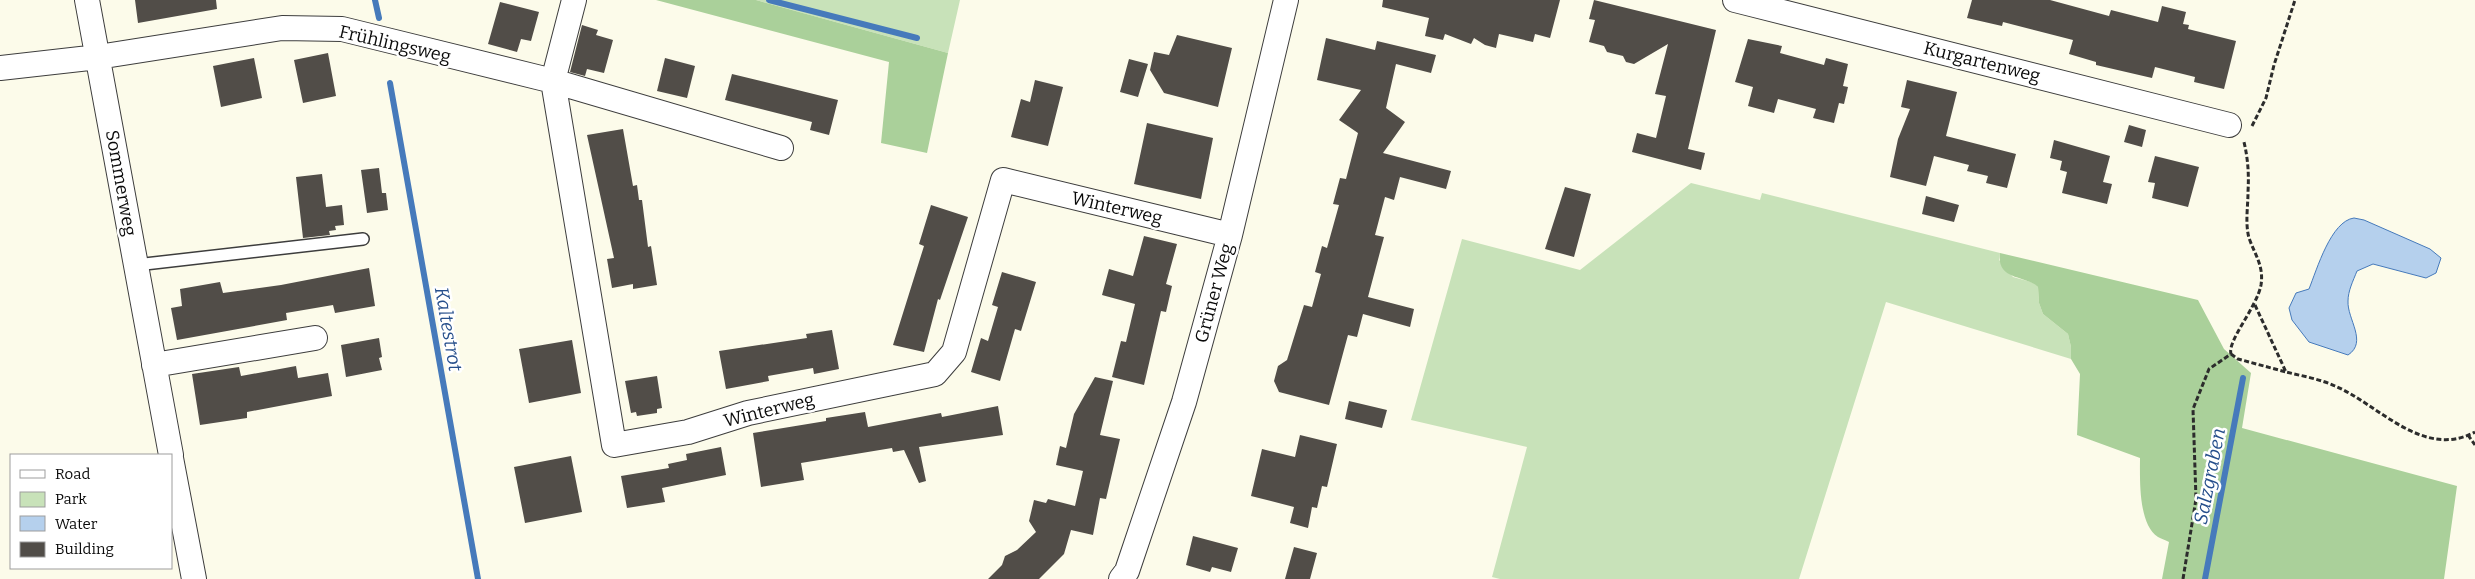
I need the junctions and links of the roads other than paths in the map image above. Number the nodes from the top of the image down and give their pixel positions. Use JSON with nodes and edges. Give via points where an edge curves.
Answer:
{"nodes":[{"id":1,"x":87,"y":0,"type":"edge"},
{"id":2,"x":574,"y":0,"type":"edge"},
{"id":3,"x":1286,"y":0,"type":"edge"},
{"id":4,"x":1735,"y":0,"type":"edge"},
{"id":5,"x":98,"y":57,"type":"junction"},
{"id":6,"x":0,"y":68,"type":"edge"},
{"id":7,"x":553,"y":81,"type":"junction"},
{"id":8,"x":2236,"y":132,"type":"road end"},
{"id":9,"x":781,"y":148,"type":"dead end"},
{"id":10,"x":1230,"y":235,"type":"junction"},
{"id":11,"x":363,"y":238,"type":"dead end"},
{"id":12,"x":136,"y":266,"type":"junction"},
{"id":13,"x":315,"y":338,"type":"dead end"},
{"id":14,"x":154,"y":365,"type":"junction"},
{"id":15,"x":170,"y":454,"type":"edge"},
{"id":16,"x":172,"y":462,"type":"edge"},
{"id":17,"x":194,"y":579,"type":"edge"},
{"id":18,"x":1121,"y":579,"type":"edge"}],
"edges":[{"from":1,"to":5,"type":"street","name":"Sommerweg"},
{"from":2,"to":7,"type":"street","name":"Winterweg"},
{"from":3,"to":10,"type":"street","name":"Grüner Weg"},
{"from":4,"to":8,"type":"street","name":"Kurgartenweg"},
{"from":5,"to":6,"type":"street","name":"Frühlingsweg"},
{"from":5,"to":7,"type":"street","name":"Frühlingsweg","via":[[282,28],[342,29]]},
{"from":5,"to":12,"type":"street","name":"Sommerweg"},
{"from":7,"to":9,"type":"street","name":"Frühlingsweg"},
{"from":7,"to":10,"type":"street","name":"Winterweg","via":[[614,445],[688,432],[748,413],[935,374],[954,352],[1003,180]]},
{"from":10,"to":18,"type":"street","name":"Grüner Weg","via":[[1184,402],[1127,571]]},
{"from":11,"to":12,"type":"lane"},
{"from":12,"to":14,"type":"street","name":"Sommerweg"},
{"from":13,"to":14,"type":"street"},
{"from":14,"to":15,"type":"street","name":"Sommerweg"},
{"from":16,"to":17,"type":"street","name":"Sommerweg"}]}
